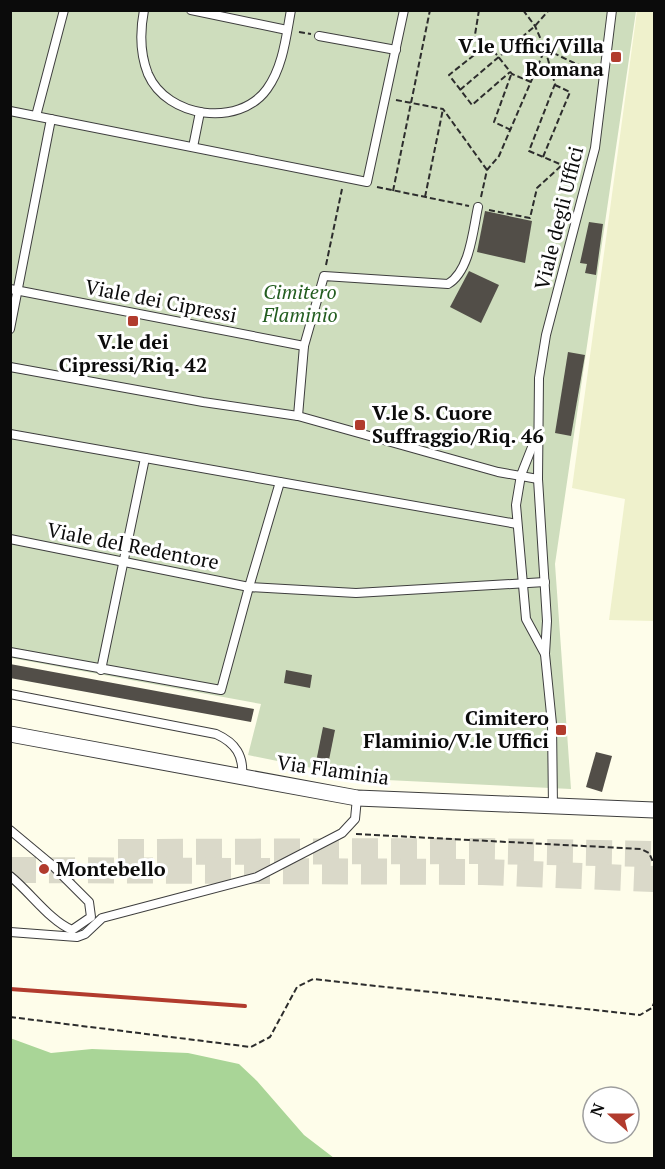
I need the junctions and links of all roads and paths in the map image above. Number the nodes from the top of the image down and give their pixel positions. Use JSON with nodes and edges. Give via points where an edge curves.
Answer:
{"nodes":[{"id":1,"x":64,"y":10,"type":"edge"},
{"id":2,"x":144,"y":10,"type":"edge"},
{"id":3,"x":191,"y":10,"type":"edge"},
{"id":4,"x":291,"y":10,"type":"edge"},
{"id":5,"x":404,"y":10,"type":"edge"},
{"id":6,"x":430,"y":10,"type":"edge"},
{"id":7,"x":479,"y":10,"type":"edge"},
{"id":8,"x":523,"y":10,"type":"edge"},
{"id":9,"x":549,"y":10,"type":"edge"},
{"id":10,"x":610,"y":10,"type":"edge"},
{"id":11,"x":535,"y":26,"type":"junction"},
{"id":12,"x":287,"y":30,"type":"junction"},
{"id":13,"x":319,"y":36,"type":"joint"},
{"id":14,"x":488,"y":44,"type":"junction"},
{"id":15,"x":545,"y":49,"type":"junction"},
{"id":16,"x":396,"y":50,"type":"junction"},
{"id":17,"x":498,"y":58,"type":"junction"},
{"id":18,"x":511,"y":73,"type":"junction"},
{"id":19,"x":604,"y":77,"type":"junction"},
{"id":20,"x":531,"y":82,"type":"junction"},
{"id":21,"x":555,"y":84,"type":"junction"},
{"id":22,"x":460,"y":90,"type":"junction"},
{"id":23,"x":385,"y":97,"type":"junction"},
{"id":24,"x":411,"y":103,"type":"junction"},
{"id":25,"x":443,"y":109,"type":"junction"},
{"id":26,"x":10,"y":111,"type":"edge"},
{"id":27,"x":200,"y":112,"type":"junction"},
{"id":28,"x":36,"y":116,"type":"junction"},
{"id":29,"x":51,"y":119,"type":"junction"},
{"id":30,"x":511,"y":130,"type":"junction"},
{"id":31,"x":193,"y":147,"type":"junction"},
{"id":32,"x":543,"y":157,"type":"junction"},
{"id":33,"x":562,"y":165,"type":"junction"},
{"id":34,"x":487,"y":170,"type":"junction"},
{"id":35,"x":589,"y":175,"type":"junction"},
{"id":36,"x":345,"y":177,"type":"junction"},
{"id":37,"x":367,"y":182,"type":"junction"},
{"id":38,"x":393,"y":191,"type":"junction"},
{"id":39,"x":425,"y":197,"type":"junction"},
{"id":40,"x":478,"y":207,"type":"junction"},
{"id":41,"x":324,"y":276,"type":"junction"},
{"id":42,"x":15,"y":290,"type":"edge"},
{"id":43,"x":10,"y":329,"type":"edge"},
{"id":44,"x":304,"y":345,"type":"junction"},
{"id":45,"x":10,"y":367,"type":"edge"},
{"id":46,"x":298,"y":416,"type":"junction"},
{"id":47,"x":537,"y":433,"type":"junction"},
{"id":48,"x":10,"y":434,"type":"edge"},
{"id":49,"x":145,"y":458,"type":"junction"},
{"id":50,"x":521,"y":475,"type":"junction"},
{"id":51,"x":538,"y":479,"type":"junction"},
{"id":52,"x":280,"y":482,"type":"junction"},
{"id":53,"x":517,"y":524,"type":"junction"},
{"id":54,"x":10,"y":539,"type":"edge"},
{"id":55,"x":123,"y":561,"type":"junction"},
{"id":56,"x":545,"y":582,"type":"junction"},
{"id":57,"x":522,"y":585,"type":"junction"},
{"id":58,"x":249,"y":587,"type":"junction"},
{"id":59,"x":10,"y":652,"type":"edge"},
{"id":60,"x":545,"y":654,"type":"junction"},
{"id":61,"x":101,"y":670,"type":"junction"},
{"id":62,"x":10,"y":694,"type":"edge"},
{"id":63,"x":10,"y":734,"type":"edge"},
{"id":64,"x":242,"y":777,"type":"junction"},
{"id":65,"x":357,"y":798,"type":"junction"},
{"id":66,"x":553,"y":807,"type":"junction"},
{"id":67,"x":654,"y":810,"type":"edge"},
{"id":68,"x":10,"y":830,"type":"edge"},
{"id":69,"x":342,"y":833,"type":"junction"},
{"id":70,"x":654,"y":864,"type":"edge"},
{"id":71,"x":10,"y":876,"type":"edge"},
{"id":72,"x":10,"y":932,"type":"edge"},
{"id":73,"x":654,"y":1003,"type":"edge"},
{"id":74,"x":10,"y":1017,"type":"edge"}],
"edges":[{"from":1,"to":28,"type":"lane"},
{"from":2,"to":27,"type":"lane","via":[[142,51],[148,75],[179,106]]},
{"from":3,"to":12,"type":"lane"},
{"from":4,"to":12,"type":"lane"},
{"from":5,"to":16,"type":"lane"},
{"from":6,"to":24,"type":"path"},
{"from":7,"to":14,"type":"path","via":[[474,42]]},
{"from":8,"to":11,"type":"path"},
{"from":9,"to":11,"type":"path"},
{"from":10,"to":19,"type":"lane","name":"Viale degli Uffici"},
{"from":11,"to":15,"type":"path"},
{"from":11,"to":17,"type":"path"},
{"from":12,"to":13,"type":"path"},
{"from":12,"to":27,"type":"lane","via":[[280,64],[256,102],[218,115]]},
{"from":13,"to":16,"type":"lane"},
{"from":14,"to":17,"type":"path"},
{"from":14,"to":22,"type":"path","via":[[448,75]]},
{"from":15,"to":19,"type":"path"},
{"from":15,"to":20,"type":"path"},
{"from":15,"to":21,"type":"path"},
{"from":16,"to":23,"type":"lane"},
{"from":17,"to":18,"type":"path"},
{"from":17,"to":22,"type":"path"},
{"from":18,"to":20,"type":"path"},
{"from":18,"to":22,"type":"path","via":[[472,105]]},
{"from":18,"to":30,"type":"path","via":[[494,122]]},
{"from":19,"to":35,"type":"lane","name":"Viale degli Uffici"},
{"from":20,"to":30,"type":"path"},
{"from":21,"to":32,"type":"path","via":[[570,92]]},
{"from":21,"to":32,"type":"path","via":[[528,151]]},
{"from":23,"to":24,"type":"path"},
{"from":23,"to":37,"type":"lane"},
{"from":24,"to":25,"type":"path"},
{"from":24,"to":38,"type":"path"},
{"from":25,"to":34,"type":"path"},
{"from":25,"to":39,"type":"path"},
{"from":26,"to":28,"type":"lane"},
{"from":27,"to":31,"type":"lane"},
{"from":28,"to":29,"type":"lane"},
{"from":29,"to":31,"type":"lane"},
{"from":29,"to":42,"type":"lane"},
{"from":30,"to":34,"type":"path","via":[[499,156]]},
{"from":31,"to":36,"type":"lane"},
{"from":32,"to":33,"type":"path"},
{"from":33,"to":35,"type":"path"},
{"from":33,"to":40,"type":"path","via":[[537,188],[530,218]]},
{"from":34,"to":40,"type":"path"},
{"from":35,"to":47,"type":"lane","name":"Viale degli Uffici","via":[[542,357]]},
{"from":36,"to":37,"type":"lane"},
{"from":36,"to":41,"type":"path"},
{"from":37,"to":38,"type":"path"},
{"from":38,"to":39,"type":"path"},
{"from":39,"to":40,"type":"path"},
{"from":40,"to":41,"type":"lane","via":[[464,262],[448,284]]},
{"from":41,"to":44,"type":"lane"},
{"from":42,"to":43,"type":"lane"},
{"from":42,"to":44,"type":"lane","name":"Viale dei Cipressi"},
{"from":44,"to":46,"type":"lane"},
{"from":45,"to":46,"type":"lane"},
{"from":46,"to":50,"type":"lane"},
{"from":47,"to":50,"type":"lane","name":"Viale degli Uffici"},
{"from":47,"to":51,"type":"lane","name":"Viale degli Uffici"},
{"from":48,"to":49,"type":"lane"},
{"from":49,"to":52,"type":"lane"},
{"from":49,"to":55,"type":"lane"},
{"from":50,"to":51,"type":"lane"},
{"from":50,"to":53,"type":"lane","name":"Viale degli Uffici","via":[[516,496]]},
{"from":51,"to":56,"type":"lane","name":"Viale degli Uffici"},
{"from":52,"to":53,"type":"lane"},
{"from":52,"to":58,"type":"lane"},
{"from":53,"to":57,"type":"lane","name":"Viale degli Uffici"},
{"from":54,"to":55,"type":"lane","name":"Viale del Redentore"},
{"from":55,"to":58,"type":"lane","name":"Viale del Redentore"},
{"from":55,"to":61,"type":"lane"},
{"from":56,"to":57,"type":"lane","name":"Viale del Redentore"},
{"from":56,"to":60,"type":"lane","name":"Viale degli Uffici"},
{"from":57,"to":58,"type":"lane","name":"Viale del Redentore","via":[[356,592]]},
{"from":57,"to":60,"type":"lane","name":"Viale degli Uffici","via":[[527,625]]},
{"from":58,"to":61,"type":"lane","via":[[221,690]]},
{"from":59,"to":61,"type":"lane"},
{"from":60,"to":66,"type":"lane","name":"Viale degli Uffici","via":[[552,724]]},
{"from":62,"to":64,"type":"lane","via":[[216,734],[237,750],[243,765]]},
{"from":63,"to":64,"type":"street","name":"Via Flaminia"},
{"from":64,"to":65,"type":"street","name":"Via Flaminia"},
{"from":65,"to":66,"type":"street","name":"Via Flaminia"},
{"from":65,"to":69,"type":"lane","via":[[355,819]]},
{"from":66,"to":67,"type":"street","name":"Via Flaminia"},
{"from":68,"to":71,"type":"lane","via":[[89,902],[91,917],[72,930],[59,925]]},
{"from":69,"to":70,"type":"path","via":[[641,849],[649,853]]},
{"from":69,"to":72,"type":"lane","via":[[257,877],[102,918],[77,937]]},
{"from":73,"to":74,"type":"path","via":[[640,1015],[313,979],[297,987],[270,1037],[252,1047]]}]}
